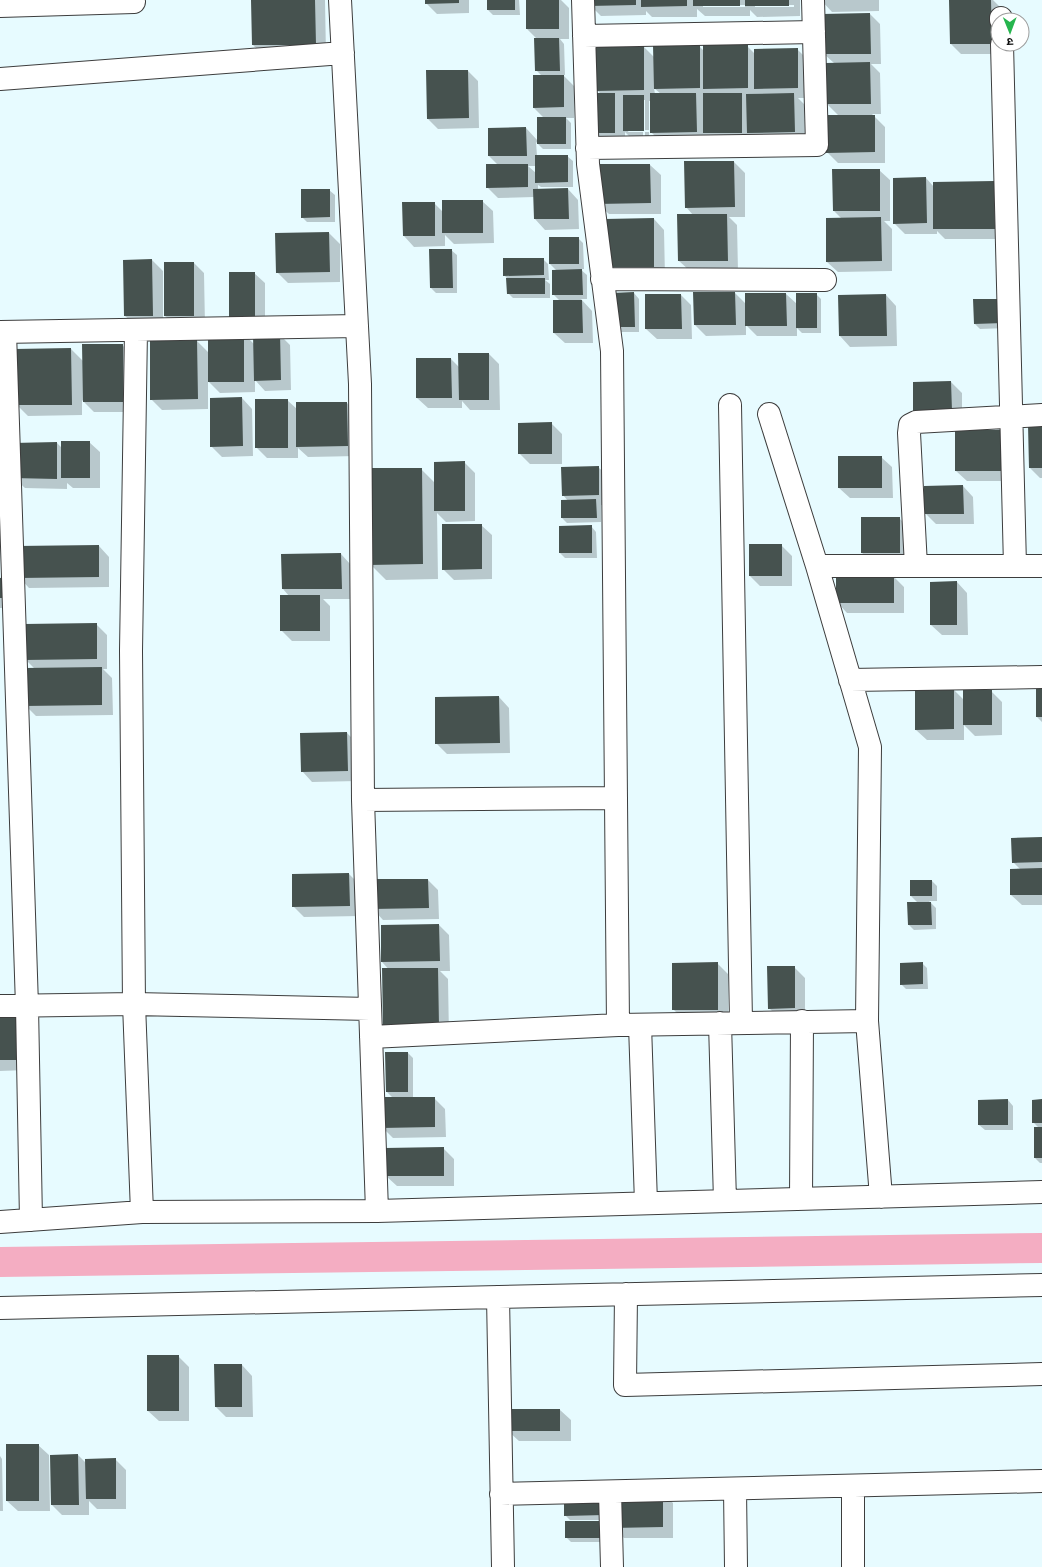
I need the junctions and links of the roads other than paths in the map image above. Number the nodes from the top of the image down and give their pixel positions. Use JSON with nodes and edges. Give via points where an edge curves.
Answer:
{"nodes":[{"id":1,"x":340,"y":0,"type":"edge"},
{"id":2,"x":583,"y":0,"type":"edge"},
{"id":3,"x":813,"y":0,"type":"edge"},
{"id":4,"x":134,"y":2,"type":"dead end"},
{"id":5,"x":0,"y":6,"type":"edge"},
{"id":6,"x":814,"y":32,"type":"junction"},
{"id":7,"x":584,"y":36,"type":"junction"},
{"id":8,"x":1002,"y":52,"type":"edge"},
{"id":9,"x":343,"y":53,"type":"junction"},
{"id":10,"x":0,"y":79,"type":"edge"},
{"id":11,"x":587,"y":148,"type":"junction"},
{"id":12,"x":602,"y":279,"type":"junction"},
{"id":13,"x":825,"y":280,"type":"dead end"},
{"id":14,"x":357,"y":326,"type":"junction"},
{"id":15,"x":136,"y":330,"type":"junction"},
{"id":16,"x":2,"y":332,"type":"edge"},
{"id":17,"x":730,"y":406,"type":"dead end"},
{"id":18,"x":769,"y":414,"type":"dead end"},
{"id":19,"x":1042,"y":415,"type":"edge"},
{"id":20,"x":1012,"y":416,"type":"junction"},
{"id":21,"x":817,"y":566,"type":"junction"},
{"id":22,"x":916,"y":566,"type":"junction"},
{"id":23,"x":1015,"y":566,"type":"junction"},
{"id":24,"x":1042,"y":566,"type":"edge"},
{"id":25,"x":1042,"y":677,"type":"edge"},
{"id":26,"x":850,"y":680,"type":"junction"},
{"id":27,"x":616,"y":798,"type":"junction"},
{"id":28,"x":363,"y":800,"type":"junction"},
{"id":29,"x":134,"y":1004,"type":"junction"},
{"id":30,"x":0,"y":1006,"type":"edge"},
{"id":31,"x":26,"y":1006,"type":"junction"},
{"id":32,"x":370,"y":1009,"type":"junction"},
{"id":33,"x":868,"y":1021,"type":"junction"},
{"id":34,"x":730,"y":1022,"type":"junction"},
{"id":35,"x":802,"y":1022,"type":"junction"},
{"id":36,"x":618,"y":1025,"type":"junction"},
{"id":37,"x":640,"y":1025,"type":"junction"},
{"id":38,"x":371,"y":1037,"type":"junction"},
{"id":39,"x":1042,"y":1192,"type":"edge"},
{"id":40,"x":881,"y":1197,"type":"junction"},
{"id":41,"x":801,"y":1199,"type":"junction"},
{"id":42,"x":725,"y":1201,"type":"junction"},
{"id":43,"x":646,"y":1203,"type":"junction"},
{"id":44,"x":377,"y":1211,"type":"junction"},
{"id":45,"x":142,"y":1212,"type":"junction"},
{"id":46,"x":31,"y":1220,"type":"junction"},
{"id":47,"x":0,"y":1222,"type":"edge"},
{"id":48,"x":1042,"y":1285,"type":"edge"},
{"id":49,"x":626,"y":1294,"type":"junction"},
{"id":50,"x":498,"y":1297,"type":"junction"},
{"id":51,"x":0,"y":1308,"type":"edge"},
{"id":52,"x":1042,"y":1374,"type":"edge"},
{"id":53,"x":1042,"y":1481,"type":"edge"},
{"id":54,"x":853,"y":1486,"type":"junction"},
{"id":55,"x":735,"y":1489,"type":"junction"},
{"id":56,"x":610,"y":1492,"type":"junction"},
{"id":57,"x":501,"y":1494,"type":"junction"},
{"id":58,"x":502,"y":1567,"type":"edge"},
{"id":59,"x":612,"y":1567,"type":"edge"},
{"id":60,"x":736,"y":1567,"type":"edge"},
{"id":61,"x":853,"y":1567,"type":"edge"}],
"edges":[{"from":1,"to":9,"type":"street"},
{"from":2,"to":7,"type":"street"},
{"from":3,"to":6,"type":"street"},
{"from":4,"to":5,"type":"street"},
{"from":6,"to":7,"type":"street"},
{"from":6,"to":11,"type":"street","via":[[817,145]]},
{"from":7,"to":11,"type":"street"},
{"from":8,"to":20,"type":"street"},
{"from":9,"to":10,"type":"street"},
{"from":9,"to":14,"type":"street"},
{"from":11,"to":12,"type":"street"},
{"from":12,"to":13,"type":"street"},
{"from":12,"to":27,"type":"street","via":[[612,351]]},
{"from":14,"to":15,"type":"street"},
{"from":14,"to":28,"type":"street","via":[[360,384]]},
{"from":15,"to":16,"type":"street"},
{"from":15,"to":29,"type":"street","via":[[131,651]]},
{"from":16,"to":31,"type":"street"},
{"from":17,"to":34,"type":"street"},
{"from":18,"to":21,"type":"street"},
{"from":19,"to":20,"type":"street"},
{"from":20,"to":22,"type":"street","via":[[916,422],[910,425]]},
{"from":20,"to":23,"type":"street"},
{"from":21,"to":22,"type":"street"},
{"from":21,"to":26,"type":"street"},
{"from":22,"to":23,"type":"street"},
{"from":23,"to":24,"type":"street"},
{"from":25,"to":26,"type":"street"},
{"from":26,"to":33,"type":"street","via":[[870,747]]},
{"from":27,"to":28,"type":"street"},
{"from":27,"to":36,"type":"street"},
{"from":28,"to":32,"type":"street"},
{"from":29,"to":31,"type":"street"},
{"from":29,"to":32,"type":"street"},
{"from":29,"to":45,"type":"street"},
{"from":30,"to":31,"type":"street"},
{"from":31,"to":46,"type":"street"},
{"from":32,"to":38,"type":"street"},
{"from":33,"to":35,"type":"street"},
{"from":33,"to":40,"type":"street"},
{"from":34,"to":35,"type":"street"},
{"from":34,"to":37,"type":"street"},
{"from":34,"to":42,"type":"street"},
{"from":35,"to":41,"type":"street"},
{"from":36,"to":37,"type":"street"},
{"from":36,"to":38,"type":"street"},
{"from":37,"to":43,"type":"street"},
{"from":38,"to":44,"type":"street"},
{"from":39,"to":40,"type":"street"},
{"from":40,"to":41,"type":"street"},
{"from":41,"to":42,"type":"street"},
{"from":42,"to":43,"type":"street"},
{"from":43,"to":44,"type":"street"},
{"from":44,"to":45,"type":"street"},
{"from":45,"to":46,"type":"street"},
{"from":46,"to":47,"type":"street"},
{"from":48,"to":49,"type":"street"},
{"from":49,"to":50,"type":"street"},
{"from":49,"to":52,"type":"street","via":[[625,1385]]},
{"from":50,"to":51,"type":"street"},
{"from":50,"to":57,"type":"street"},
{"from":53,"to":54,"type":"street"},
{"from":54,"to":55,"type":"street"},
{"from":54,"to":61,"type":"street"},
{"from":55,"to":56,"type":"street"},
{"from":55,"to":60,"type":"street"},
{"from":56,"to":57,"type":"street"},
{"from":56,"to":59,"type":"street"},
{"from":57,"to":58,"type":"street"}]}
